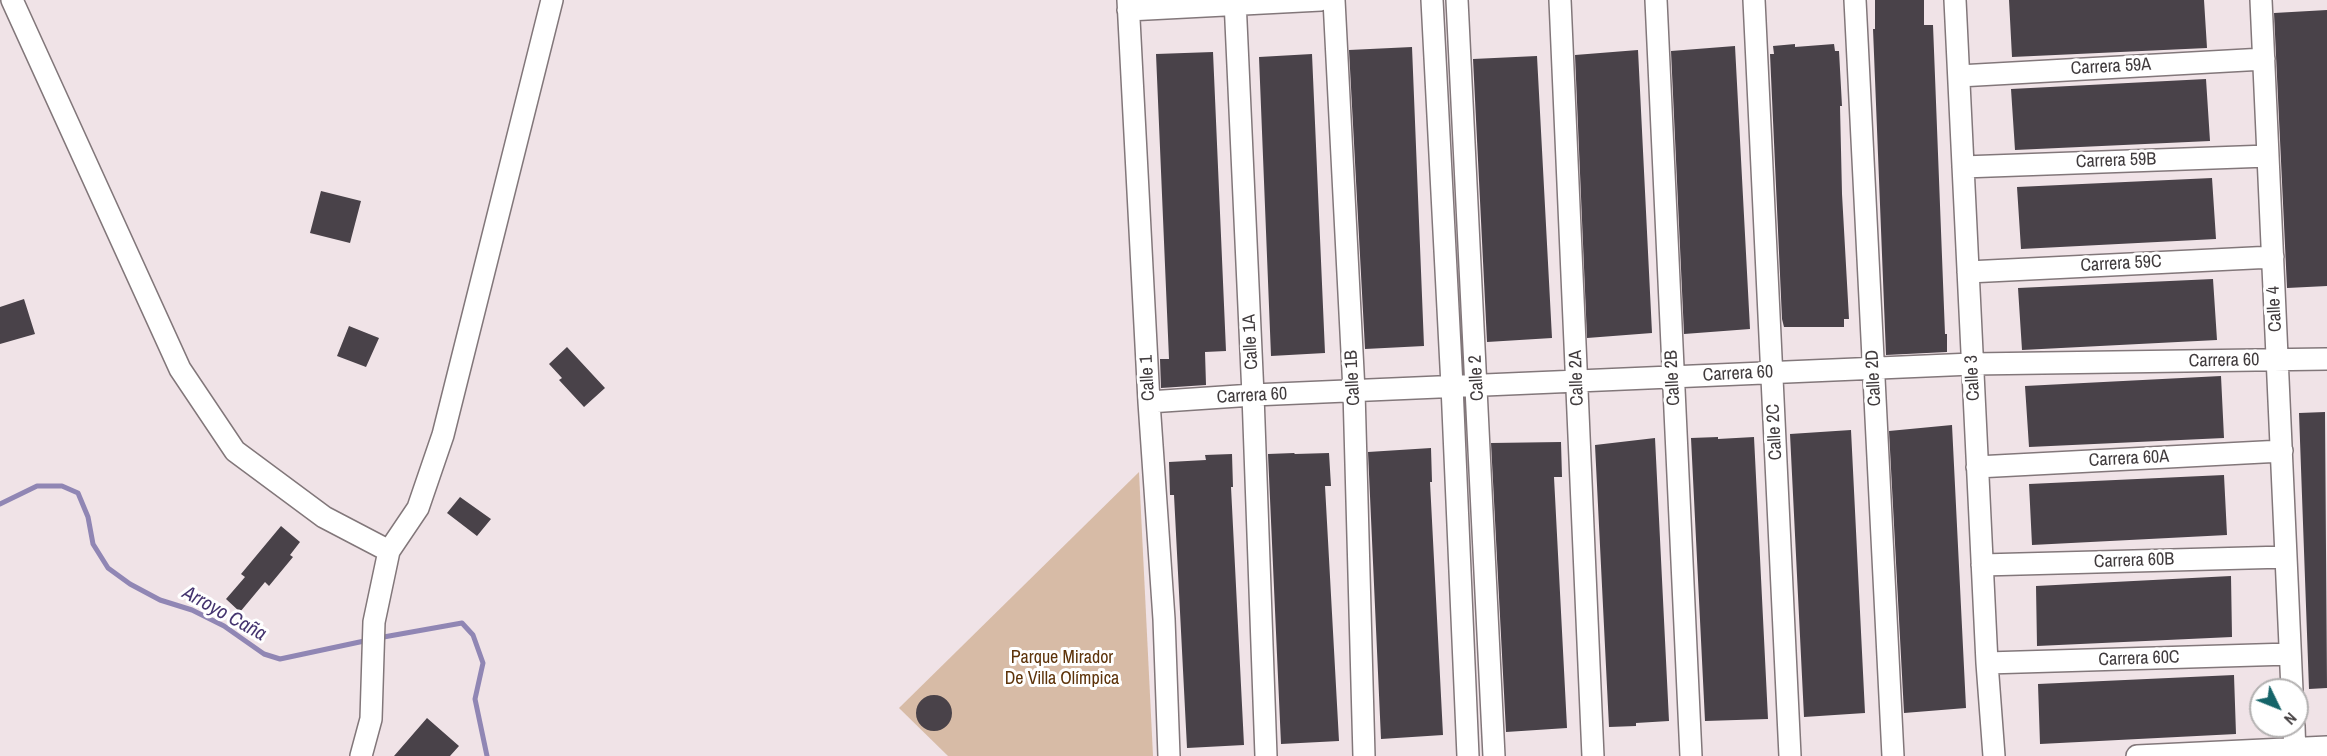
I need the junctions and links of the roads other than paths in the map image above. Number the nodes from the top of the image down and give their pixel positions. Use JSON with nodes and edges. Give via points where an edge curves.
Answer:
{"nodes":[{"id":1,"x":12,"y":0,"type":"edge"},
{"id":2,"x":552,"y":0,"type":"edge"},
{"id":3,"x":1321,"y":0,"type":"edge"},
{"id":4,"x":1334,"y":0,"type":"edge"},
{"id":5,"x":1432,"y":0,"type":"edge"},
{"id":6,"x":1456,"y":0,"type":"edge"},
{"id":7,"x":1560,"y":0,"type":"edge"},
{"id":8,"x":1656,"y":0,"type":"edge"},
{"id":9,"x":1754,"y":0,"type":"edge"},
{"id":10,"x":1855,"y":0,"type":"edge"},
{"id":11,"x":1955,"y":0,"type":"edge"},
{"id":12,"x":2261,"y":0,"type":"edge"},
{"id":13,"x":1235,"y":2,"type":"edge"},
{"id":14,"x":1128,"y":5,"type":"edge"},
{"id":15,"x":2264,"y":59,"type":"junction"},
{"id":16,"x":1959,"y":76,"type":"junction"},
{"id":17,"x":2268,"y":156,"type":"junction"},
{"id":18,"x":1963,"y":167,"type":"junction"},
{"id":19,"x":2273,"y":257,"type":"junction"},
{"id":20,"x":1968,"y":272,"type":"junction"},
{"id":21,"x":2327,"y":359,"type":"edge"},
{"id":22,"x":2278,"y":361,"type":"junction"},
{"id":23,"x":1972,"y":364,"type":"junction"},
{"id":24,"x":1873,"y":368,"type":"junction"},
{"id":25,"x":1772,"y":372,"type":"junction"},
{"id":26,"x":1673,"y":377,"type":"junction"},
{"id":27,"x":1577,"y":381,"type":"junction"},
{"id":28,"x":1452,"y":386,"type":"junction"},
{"id":29,"x":1477,"y":386,"type":"junction"},
{"id":30,"x":1354,"y":391,"type":"junction"},
{"id":31,"x":1253,"y":395,"type":"junction"},
{"id":32,"x":1149,"y":402,"type":"junction"},
{"id":33,"x":2282,"y":451,"type":"junction"},
{"id":34,"x":1977,"y":467,"type":"junction"},
{"id":35,"x":389,"y":551,"type":"junction"},
{"id":36,"x":2286,"y":557,"type":"junction"},
{"id":37,"x":1982,"y":566,"type":"junction"},
{"id":38,"x":2290,"y":654,"type":"junction"},
{"id":39,"x":1987,"y":663,"type":"junction"},
{"id":40,"x":2291,"y":678,"type":"edge"},
{"id":41,"x":2327,"y":747,"type":"edge"},
{"id":42,"x":2295,"y":752,"type":"edge"},
{"id":43,"x":362,"y":756,"type":"edge"},
{"id":44,"x":1169,"y":756,"type":"edge"},
{"id":45,"x":1266,"y":756,"type":"edge"},
{"id":46,"x":1364,"y":756,"type":"edge"},
{"id":47,"x":1468,"y":756,"type":"edge"},
{"id":48,"x":1494,"y":756,"type":"edge"},
{"id":49,"x":1593,"y":756,"type":"edge"},
{"id":50,"x":1691,"y":756,"type":"edge"},
{"id":51,"x":1790,"y":756,"type":"edge"},
{"id":52,"x":1893,"y":756,"type":"edge"},
{"id":53,"x":1994,"y":756,"type":"edge"},
{"id":54,"x":2137,"y":756,"type":"edge"},
{"id":55,"x":2149,"y":756,"type":"edge"}],
"edges":[{"from":1,"to":35,"type":"street","via":[[180,369],[235,451],[324,517]]},
{"from":2,"to":35,"type":"street","via":[[443,435],[418,508]]},
{"from":3,"to":13,"type":"street"},
{"from":4,"to":30,"type":"street","name":"Calle 1B"},
{"from":5,"to":28,"type":"street","name":"Calle 2"},
{"from":6,"to":29,"type":"street","name":"Calle 2"},
{"from":7,"to":27,"type":"street","name":"Calle 2A"},
{"from":8,"to":26,"type":"street","name":"Calle 2B"},
{"from":9,"to":25,"type":"street","name":"Calle 2C"},
{"from":10,"to":24,"type":"street","name":"Calle 2D"},
{"from":11,"to":16,"type":"street","name":"Calle 3"},
{"from":12,"to":15,"type":"street","name":"Calle 4"},
{"from":13,"to":14,"type":"street"},
{"from":13,"to":31,"type":"street","name":"Calle 1A"},
{"from":14,"to":32,"type":"street","name":"Calle 1"},
{"from":15,"to":16,"type":"street","name":"Carrera 59A"},
{"from":15,"to":17,"type":"street","name":"Calle 4"},
{"from":16,"to":18,"type":"street","name":"Calle 3"},
{"from":17,"to":18,"type":"street","name":"Carrera 59B"},
{"from":17,"to":19,"type":"street","name":"Calle 4"},
{"from":18,"to":20,"type":"street","name":"Calle 3"},
{"from":19,"to":20,"type":"street","name":"Carrera 59C"},
{"from":19,"to":22,"type":"street","name":"Calle 4"},
{"from":20,"to":23,"type":"street","name":"Calle 3"},
{"from":21,"to":22,"type":"street","name":"Carrera 60"},
{"from":22,"to":23,"type":"street","name":"Carrera 60"},
{"from":22,"to":33,"type":"street","name":"Calle 4"},
{"from":23,"to":24,"type":"street","name":"Carrera 60"},
{"from":23,"to":34,"type":"street","name":"Calle 3"},
{"from":24,"to":25,"type":"street","name":"Carrera 60"},
{"from":24,"to":52,"type":"street","name":"Calle 2D"},
{"from":25,"to":26,"type":"street","name":"Carrera 60"},
{"from":25,"to":51,"type":"street","name":"Calle 2C"},
{"from":26,"to":27,"type":"street","name":"Carrera 60"},
{"from":26,"to":50,"type":"street","name":"Calle 2B"},
{"from":27,"to":29,"type":"street","name":"Carrera 60"},
{"from":27,"to":49,"type":"street","name":"Calle 2A"},
{"from":28,"to":29,"type":"street","name":"Carrera 60"},
{"from":28,"to":30,"type":"street","name":"Carrera 60"},
{"from":28,"to":47,"type":"street","name":"Calle 2"},
{"from":29,"to":48,"type":"street","name":"Calle 2"},
{"from":30,"to":31,"type":"street","name":"Carrera 60"},
{"from":30,"to":46,"type":"street","name":"Calle 1B"},
{"from":31,"to":32,"type":"street","name":"Carrera 60"},
{"from":31,"to":45,"type":"street","name":"Calle 1A"},
{"from":32,"to":44,"type":"street","name":"Calle 1"},
{"from":33,"to":34,"type":"street","name":"Carrera 60A"},
{"from":33,"to":36,"type":"street","name":"Calle 4"},
{"from":34,"to":37,"type":"street","name":"Calle 3"},
{"from":35,"to":43,"type":"street","via":[[374,622],[371,719]]},
{"from":36,"to":37,"type":"street","name":"Carrera 60B"},
{"from":36,"to":38,"type":"street","name":"Calle 4"},
{"from":37,"to":39,"type":"street","name":"Calle 3"},
{"from":38,"to":39,"type":"street","name":"Carrera 60C"},
{"from":38,"to":40,"type":"street","name":"Calle 4"},
{"from":39,"to":53,"type":"street","name":"Calle 3"},
{"from":41,"to":42,"type":"street"},
{"from":42,"to":55,"type":"street"},
{"from":54,"to":55,"type":"street"}]}
